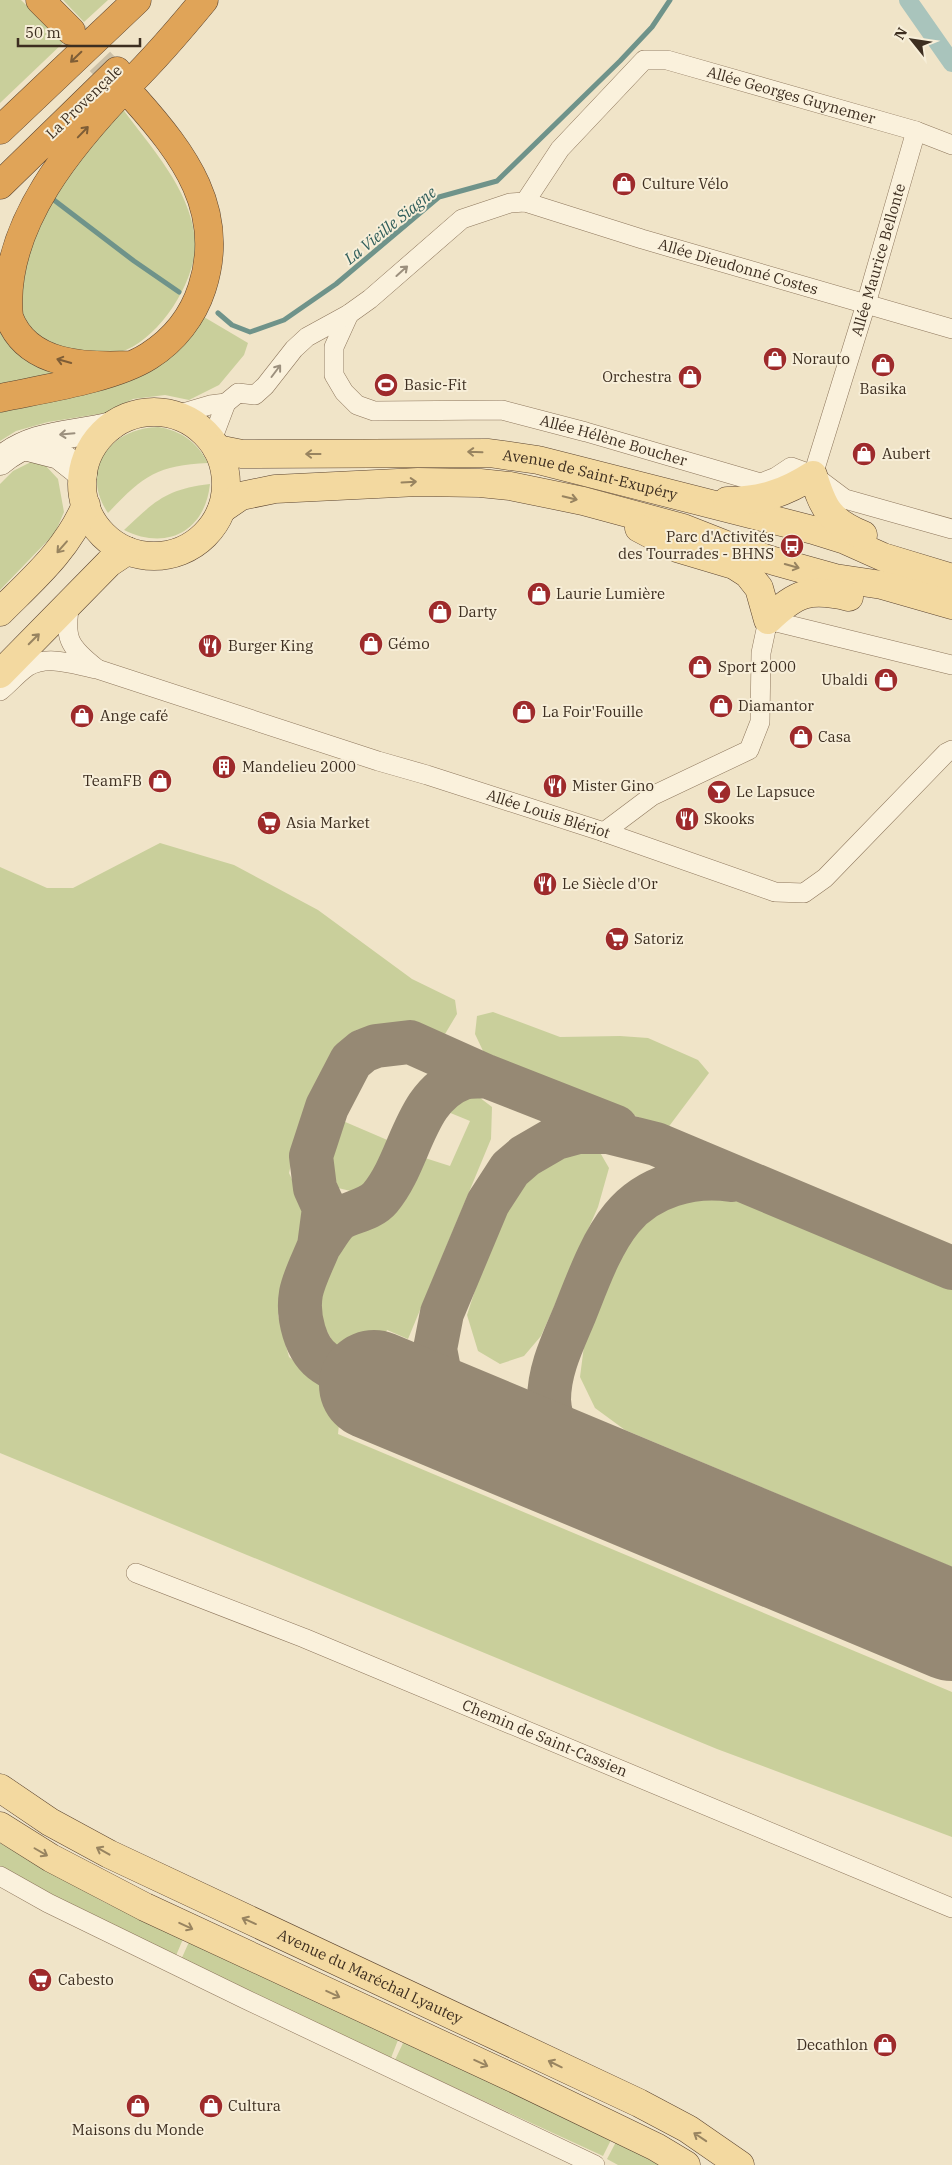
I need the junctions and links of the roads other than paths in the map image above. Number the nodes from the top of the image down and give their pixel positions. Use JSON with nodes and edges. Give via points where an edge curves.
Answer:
{"nodes":[{"id":1,"x":40,"y":0,"type":"edge"},
{"id":2,"x":137,"y":0,"type":"edge"},
{"id":3,"x":191,"y":0,"type":"edge"},
{"id":4,"x":204,"y":0,"type":"edge"},
{"id":5,"x":71,"y":32,"type":"tunnel mouth"},
{"id":6,"x":135,"y":99,"type":"tunnel mouth"},
{"id":7,"x":0,"y":130,"type":"edge"},
{"id":8,"x":916,"y":130,"type":"junction"},
{"id":9,"x":952,"y":144,"type":"edge"},
{"id":10,"x":0,"y":185,"type":"edge"},
{"id":11,"x":525,"y":202,"type":"junction"},
{"id":12,"x":866,"y":304,"type":"junction"},
{"id":13,"x":349,"y":314,"type":"junction"},
{"id":14,"x":952,"y":329,"type":"edge"},
{"id":15,"x":130,"y":365,"type":"junction"},
{"id":16,"x":0,"y":398,"type":"edge"},
{"id":17,"x":232,"y":398,"type":"junction"},
{"id":18,"x":176,"y":415,"type":"junction"},
{"id":19,"x":112,"y":426,"type":"junction"},
{"id":20,"x":214,"y":445,"type":"junction"},
{"id":21,"x":24,"y":446,"type":"junction"},
{"id":22,"x":0,"y":461,"type":"edge"},
{"id":23,"x":83,"y":474,"type":"junction"},
{"id":24,"x":813,"y":475,"type":"junction"},
{"id":25,"x":693,"y":501,"type":"junction"},
{"id":26,"x":86,"y":505,"type":"junction"},
{"id":27,"x":604,"y":508,"type":"junction"},
{"id":28,"x":222,"y":509,"type":"junction"},
{"id":29,"x":952,"y":529,"type":"edge"},
{"id":30,"x":127,"y":551,"type":"junction"},
{"id":31,"x":952,"y":570,"type":"edge"},
{"id":32,"x":952,"y":578,"type":"edge"},
{"id":33,"x":70,"y":602,"type":"junction"},
{"id":34,"x":952,"y":605,"type":"edge"},
{"id":35,"x":952,"y":610,"type":"edge"},
{"id":36,"x":0,"y":612,"type":"edge"},
{"id":37,"x":768,"y":620,"type":"junction"},
{"id":38,"x":952,"y":665,"type":"edge"},
{"id":39,"x":97,"y":669,"type":"junction"},
{"id":40,"x":0,"y":674,"type":"edge"},
{"id":41,"x":0,"y":691,"type":"edge"},
{"id":42,"x":952,"y":750,"type":"edge"},
{"id":43,"x":604,"y":832,"type":"junction"},
{"id":44,"x":136,"y":1573,"type":"dead end"},
{"id":45,"x":0,"y":1788,"type":"edge"},
{"id":46,"x":0,"y":1826,"type":"edge"},
{"id":47,"x":0,"y":1876,"type":"edge"},
{"id":48,"x":952,"y":1908,"type":"edge"},
{"id":49,"x":595,"y":2165,"type":"edge"},
{"id":50,"x":686,"y":2165,"type":"edge"},
{"id":51,"x":740,"y":2165,"type":"edge"}],
"edges":[{"from":1,"to":5,"type":"highway"},
{"from":2,"to":7,"type":"highway","one_way":true},
{"from":3,"to":10,"type":"highway","name":"La Provençale"},
{"from":15,"to":4,"type":"highway","one_way":true,"via":[[78,365],[39,352],[23,340],[12,325],[3,302],[8,244],[26,200],[44,176]]},
{"from":6,"to":15,"type":"highway","via":[[160,126],[190,171],[207,213],[210,237],[206,276],[190,315],[162,346]]},
{"from":8,"to":9,"type":"street"},
{"from":8,"to":11,"type":"street","name":"Allée Georges Guynemer","via":[[667,60],[644,60],[560,149]]},
{"from":8,"to":12,"type":"street","name":"Allée Maurice Bellonte"},
{"from":11,"to":12,"type":"street","name":"Allée Dieudonné Costes"},
{"from":13,"to":11,"type":"street","name":"Allée Hélène Boucher","one_way":true,"via":[[462,219],[510,203]]},
{"from":12,"to":14,"type":"street","name":"Allée Dieudonné Costes"},
{"from":12,"to":24,"type":"street","name":"Allée Maurice Bellonte"},
{"from":17,"to":13,"type":"street","name":"Allée Hélène Boucher","one_way":true,"via":[[255,395],[294,348],[307,337]]},
{"from":13,"to":24,"type":"street","name":"Allée Hélène Boucher","via":[[334,347],[334,375],[357,405],[374,411],[502,410],[761,483],[791,467]]},
{"from":15,"to":16,"type":"highway","via":[[83,380]]},
{"from":17,"to":18,"type":"street"},
{"from":17,"to":20,"type":"street"},
{"from":18,"to":19,"type":"main road","via":[[154,412],[132,416]]},
{"from":18,"to":20,"type":"main road","via":[[196,425]]},
{"from":19,"to":21,"type":"main road","one_way":true,"via":[[49,436]]},
{"from":19,"to":23,"type":"main road","via":[[91,449]]},
{"from":25,"to":20,"type":"main road","name":"Avenue de Saint-Exupéry","one_way":true,"via":[[538,460],[489,453],[242,454]]},
{"from":20,"to":28,"type":"main road","via":[[226,473]]},
{"from":21,"to":22,"type":"main road"},
{"from":21,"to":23,"type":"main road","via":[[59,455]]},
{"from":23,"to":26,"type":"main road","via":[[82,492]]},
{"from":24,"to":25,"type":"main road","via":[[784,492],[759,499]]},
{"from":24,"to":29,"type":"street","name":"Allée Hélène Boucher","via":[[845,499]]},
{"from":24,"to":31,"type":"main road","via":[[826,510],[840,524],[923,554]]},
{"from":25,"to":32,"type":"main road","name":"Avenue de Saint-Exupéry","via":[[813,530],[882,557]]},
{"from":26,"to":30,"type":"main road","via":[[95,525]]},
{"from":26,"to":36,"type":"main road","one_way":true,"via":[[64,546]]},
{"from":28,"to":27,"type":"main road","name":"Avenue de Saint-Exupéry","one_way":true,"via":[[252,492],[418,482],[510,486]]},
{"from":27,"to":34,"type":"main road","name":"Avenue de Saint-Exupéry","one_way":true,"via":[[683,528],[739,550],[824,575],[882,585]]},
{"from":27,"to":37,"type":"main road","via":[[677,548],[734,565],[754,580],[759,588]]},
{"from":28,"to":30,"type":"main road","via":[[200,539],[186,548],[147,556]]},
{"from":30,"to":33,"type":"main road"},
{"from":33,"to":39,"type":"street","via":[[66,630],[70,643]]},
{"from":40,"to":33,"type":"main road","one_way":true},
{"from":35,"to":37,"type":"main road","via":[[911,609],[830,592],[814,592],[792,598]]},
{"from":37,"to":38,"type":"street"},
{"from":37,"to":43,"type":"street","via":[[761,653],[760,722],[749,750],[652,796]]},
{"from":39,"to":41,"type":"street","via":[[51,660],[37,663],[18,674]]},
{"from":39,"to":43,"type":"street","name":"Allée Louis Blériot"},
{"from":42,"to":43,"type":"street","name":"Allée Louis Blériot","via":[[824,878],[804,893],[775,892]]},
{"from":44,"to":48,"type":"street","name":"Chemin de Saint-Cassien","via":[[304,1638]]},
{"from":51,"to":45,"type":"main road","name":"Avenue du Maréchal Lyautey","one_way":true,"via":[[688,2129],[639,2103],[109,1854],[50,1822]]},
{"from":46,"to":50,"type":"main road","name":"Avenue du Maréchal Lyautey","one_way":true,"via":[[51,1858],[145,1908],[538,2089]]},
{"from":47,"to":49,"type":"street","via":[[253,2003]]}]}
